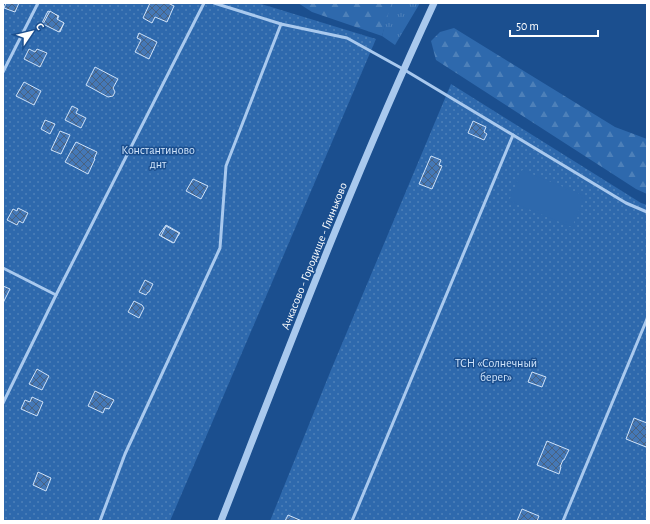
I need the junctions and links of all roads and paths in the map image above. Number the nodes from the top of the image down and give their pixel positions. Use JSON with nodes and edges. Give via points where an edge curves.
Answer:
{"nodes":[{"id":1,"x":38,"y":3,"type":"edge"},
{"id":2,"x":204,"y":3,"type":"edge"},
{"id":3,"x":214,"y":3,"type":"edge"},
{"id":4,"x":434,"y":3,"type":"edge"},
{"id":5,"x":281,"y":24,"type":"junction"},
{"id":6,"x":403,"y":69,"type":"junction"},
{"id":7,"x":3,"y":72,"type":"edge"},
{"id":8,"x":513,"y":135,"type":"junction"},
{"id":9,"x":647,"y":212,"type":"edge"},
{"id":10,"x":3,"y":268,"type":"edge"},
{"id":11,"x":56,"y":295,"type":"junction"},
{"id":12,"x":647,"y":319,"type":"edge"},
{"id":13,"x":3,"y":403,"type":"edge"},
{"id":14,"x":100,"y":521,"type":"edge"},
{"id":15,"x":221,"y":521,"type":"edge"},
{"id":16,"x":352,"y":521,"type":"edge"},
{"id":17,"x":563,"y":521,"type":"edge"}],
"edges":[{"from":1,"to":7,"type":"lane"},
{"from":2,"to":11,"type":"lane"},
{"from":3,"to":5,"type":"lane"},
{"from":4,"to":6,"type":"street","name":"Ачкасово - Городище - Глиньково"},
{"from":5,"to":6,"type":"lane","via":[[347,38]]},
{"from":5,"to":14,"type":"lane","via":[[226,166],[220,248],[125,454]]},
{"from":6,"to":8,"type":"lane"},
{"from":6,"to":15,"type":"street","name":"Ачкасово - Городище - Глиньково","via":[[316,277]]},
{"from":8,"to":9,"type":"lane","via":[[626,203]]},
{"from":8,"to":16,"type":"lane"},
{"from":10,"to":11,"type":"lane"},
{"from":11,"to":13,"type":"lane"},
{"from":12,"to":17,"type":"lane"}]}
